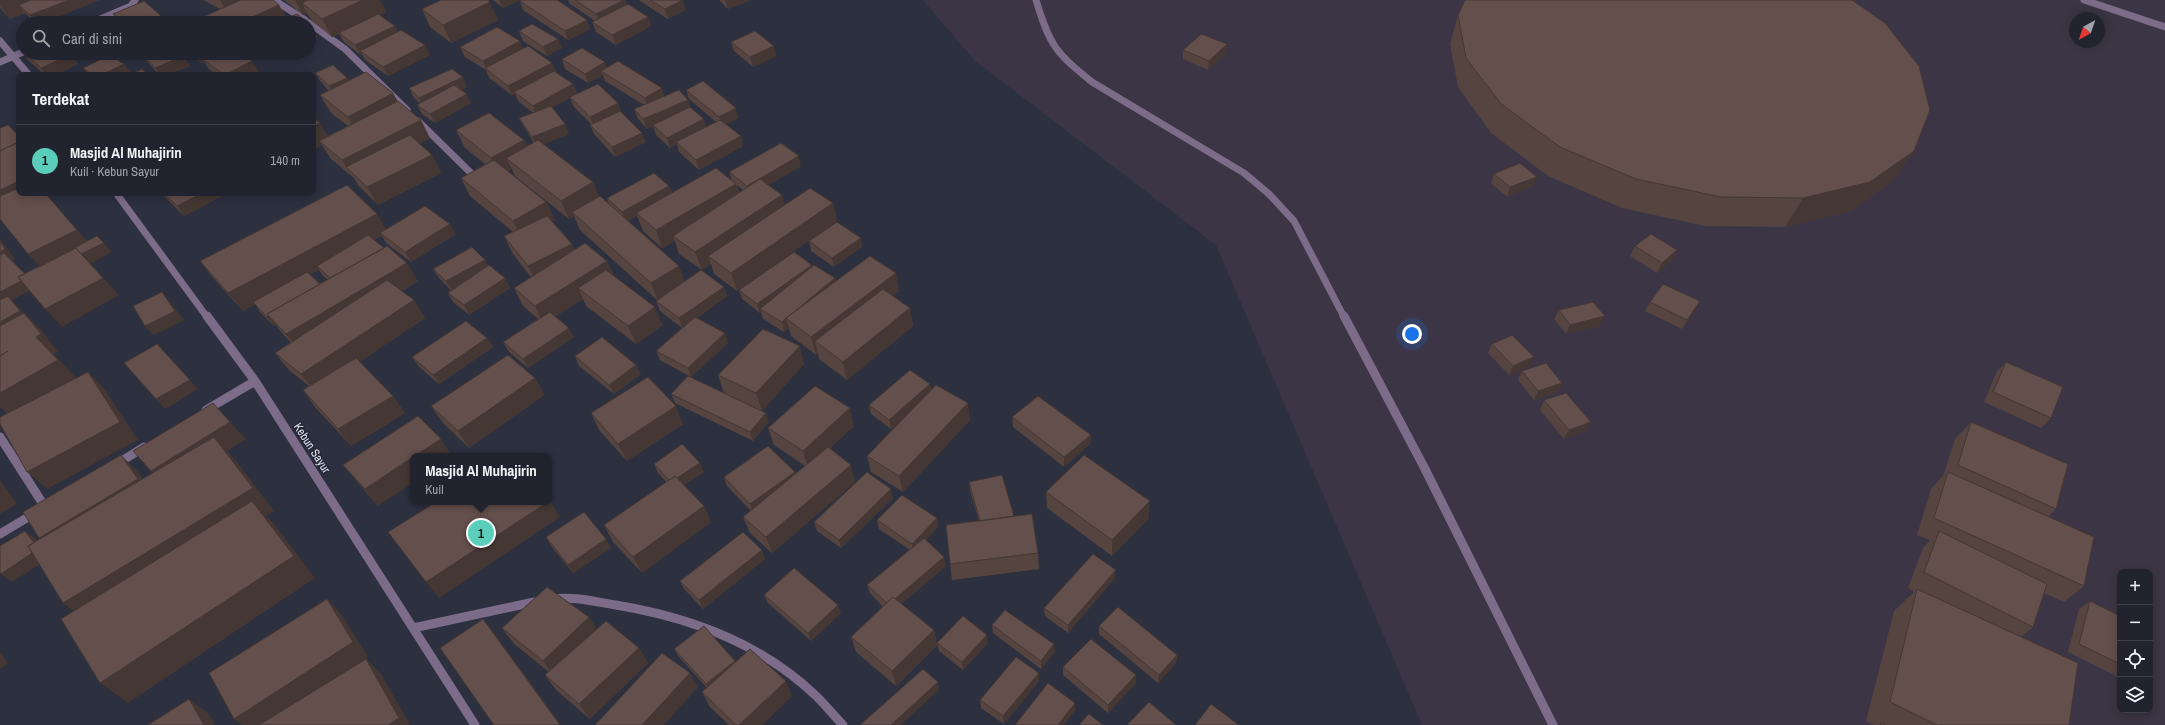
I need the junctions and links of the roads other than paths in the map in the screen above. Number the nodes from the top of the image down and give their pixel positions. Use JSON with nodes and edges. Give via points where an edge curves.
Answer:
{"nodes":[{"id":1,"x":135,"y":0,"type":"edge"},
{"id":2,"x":274,"y":0,"type":"edge"},
{"id":3,"x":1036,"y":0,"type":"edge"},
{"id":4,"x":2084,"y":0,"type":"edge"},
{"id":5,"x":107,"y":16,"type":"edge"},
{"id":6,"x":298,"y":16,"type":"edge"},
{"id":7,"x":2165,"y":27,"type":"edge"},
{"id":8,"x":316,"y":28,"type":"edge"},
{"id":9,"x":0,"y":41,"type":"edge"},
{"id":10,"x":14,"y":56,"type":"junction"},
{"id":11,"x":16,"y":59,"type":"edge"},
{"id":12,"x":17,"y":60,"type":"edge"},
{"id":13,"x":0,"y":62,"type":"edge"},
{"id":14,"x":27,"y":72,"type":"edge"},
{"id":15,"x":474,"y":176,"type":"edge"},
{"id":16,"x":118,"y":196,"type":"edge"},
{"id":17,"x":255,"y":381,"type":"junction"},
{"id":18,"x":200,"y":414,"type":"edge"},
{"id":19,"x":0,"y":437,"type":"edge"},
{"id":20,"x":153,"y":442,"type":"edge"},
{"id":21,"x":106,"y":471,"type":"edge"},
{"id":22,"x":0,"y":534,"type":"edge"},
{"id":23,"x":413,"y":628,"type":"junction"},
{"id":24,"x":475,"y":725,"type":"edge"},
{"id":25,"x":843,"y":725,"type":"edge"},
{"id":26,"x":1553,"y":725,"type":"edge"}],
"edges":[{"from":1,"to":5,"type":"street","via":[[131,6]]},
{"from":2,"to":6,"type":"street"},
{"from":3,"to":26,"type":"street","via":[[1046,33],[1055,50],[1070,64],[1092,82],[1244,173],[1269,194],[1294,221],[1424,467]]},
{"from":4,"to":7,"type":"street"},
{"from":8,"to":15,"type":"street","via":[[345,49]]},
{"from":9,"to":10,"type":"street"},
{"from":10,"to":11,"type":"street"},
{"from":10,"to":13,"type":"street"},
{"from":12,"to":14,"type":"street"},
{"from":16,"to":17,"type":"street","name":"Kebun Sayur"},
{"from":17,"to":18,"type":"street"},
{"from":17,"to":23,"type":"street","name":"Kebun Sayur"},
{"from":19,"to":22,"type":"street","via":[[48,505]]},
{"from":20,"to":21,"type":"street"},
{"from":23,"to":24,"type":"street","name":"Kebun Sayur"},
{"from":23,"to":25,"type":"street","via":[[556,598],[638,608],[693,622],[741,642],[810,690]]}]}
